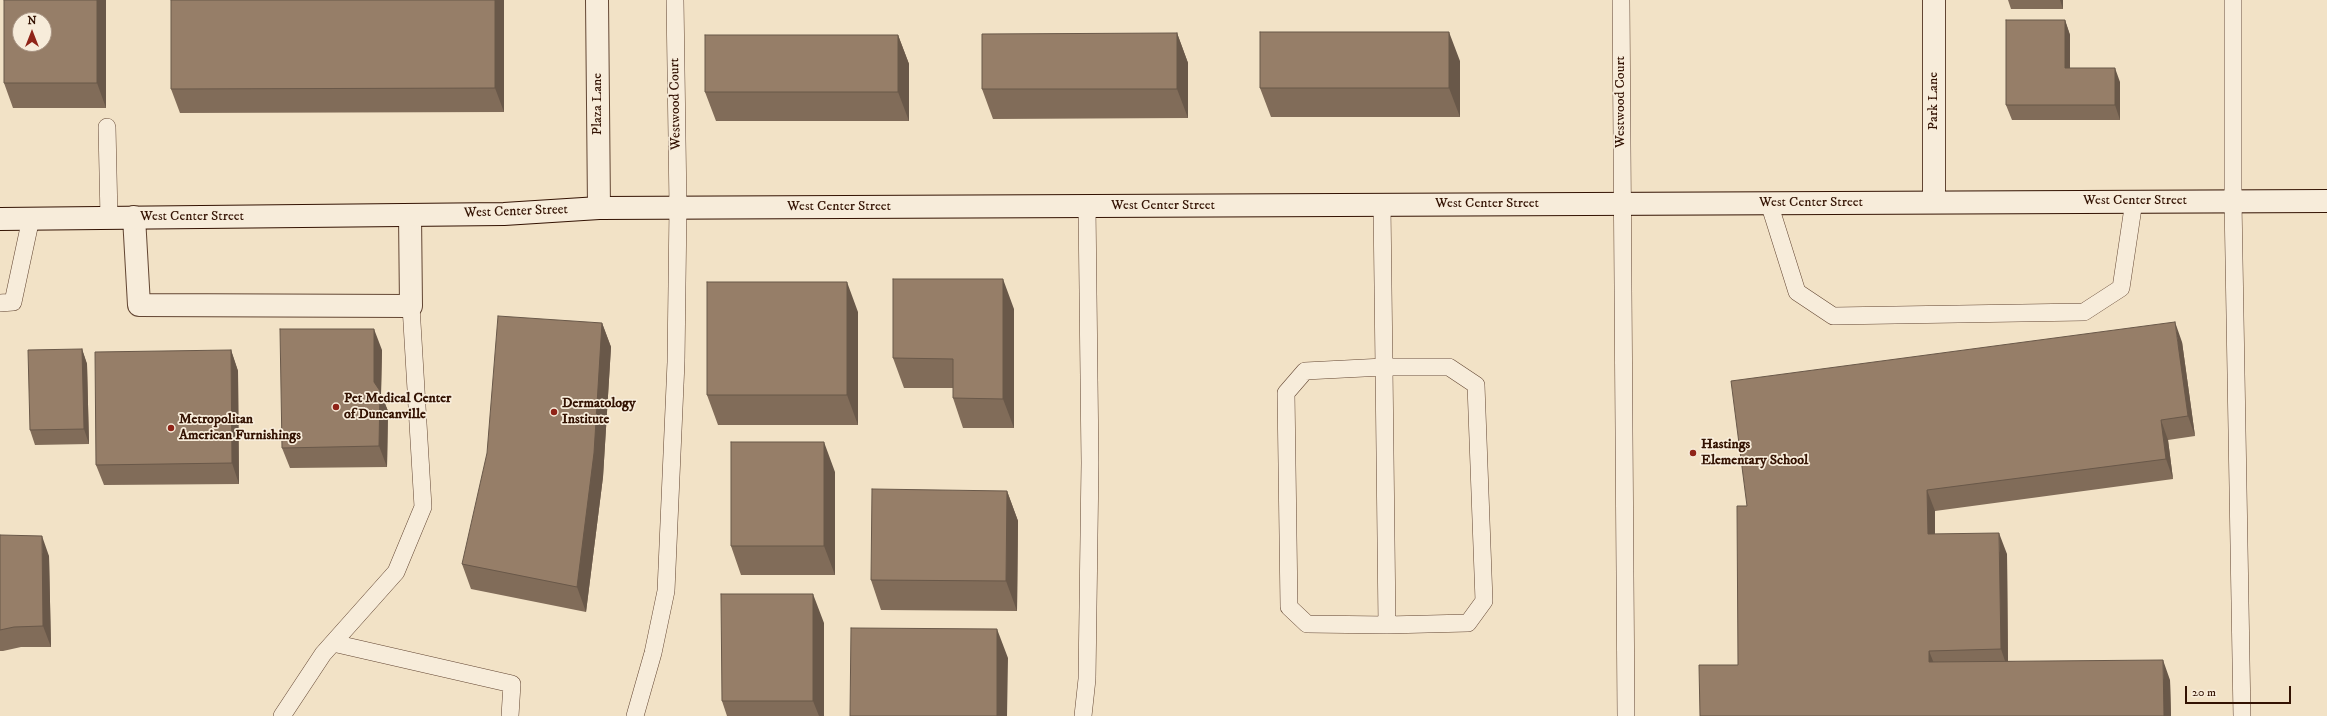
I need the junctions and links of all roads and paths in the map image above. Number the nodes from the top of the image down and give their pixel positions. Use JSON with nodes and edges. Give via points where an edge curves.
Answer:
{"nodes":[{"id":1,"x":597,"y":0,"type":"edge"},
{"id":2,"x":675,"y":0,"type":"edge"},
{"id":3,"x":1621,"y":0,"type":"edge"},
{"id":4,"x":1934,"y":0,"type":"edge"},
{"id":5,"x":2233,"y":0,"type":"edge"},
{"id":6,"x":107,"y":127,"type":"dead end"},
{"id":7,"x":2134,"y":201,"type":"junction"},
{"id":8,"x":2233,"y":201,"type":"junction"},
{"id":9,"x":2327,"y":201,"type":"edge"},
{"id":10,"x":1934,"y":202,"type":"junction"},
{"id":11,"x":1769,"y":203,"type":"junction"},
{"id":12,"x":1622,"y":204,"type":"junction"},
{"id":13,"x":1382,"y":205,"type":"junction"},
{"id":14,"x":1087,"y":206,"type":"junction"},
{"id":15,"x":678,"y":207,"type":"junction"},
{"id":16,"x":599,"y":208,"type":"junction"},
{"id":17,"x":410,"y":215,"type":"junction"},
{"id":18,"x":134,"y":217,"type":"junction"},
{"id":19,"x":31,"y":218,"type":"junction"},
{"id":20,"x":109,"y":218,"type":"junction"},
{"id":21,"x":0,"y":219,"type":"edge"},
{"id":22,"x":0,"y":303,"type":"edge"},
{"id":23,"x":412,"y":306,"type":"junction"},
{"id":24,"x":1384,"y":367,"type":"junction"},
{"id":25,"x":1387,"y":626,"type":"junction"},
{"id":26,"x":333,"y":643,"type":"junction"},
{"id":27,"x":282,"y":716,"type":"edge"},
{"id":28,"x":510,"y":716,"type":"edge"},
{"id":29,"x":635,"y":716,"type":"edge"},
{"id":30,"x":1083,"y":716,"type":"edge"},
{"id":31,"x":1626,"y":716,"type":"edge"},
{"id":32,"x":2242,"y":716,"type":"edge"}],
"edges":[{"from":1,"to":16,"type":"street","name":"Plaza Lane"},
{"from":2,"to":15,"type":"lane","name":"Westwood Court"},
{"from":3,"to":12,"type":"lane","name":"Westwood Court"},
{"from":4,"to":10,"type":"street","name":"Park Lane"},
{"from":5,"to":8,"type":"lane"},
{"from":6,"to":20,"type":"lane"},
{"from":7,"to":8,"type":"street","name":"West Center Street"},
{"from":7,"to":10,"type":"street","name":"West Center Street"},
{"from":7,"to":11,"type":"lane","via":[[2121,288],[2084,312],[1833,316],[1797,292]]},
{"from":8,"to":9,"type":"street","name":"West Center Street"},
{"from":8,"to":32,"type":"lane"},
{"from":10,"to":11,"type":"street","name":"West Center Street"},
{"from":11,"to":12,"type":"street","name":"West Center Street"},
{"from":12,"to":13,"type":"street","name":"West Center Street"},
{"from":12,"to":31,"type":"lane","name":"Westwood Court"},
{"from":13,"to":14,"type":"street","name":"West Center Street"},
{"from":13,"to":24,"type":"lane"},
{"from":14,"to":15,"type":"street","name":"West Center Street"},
{"from":14,"to":30,"type":"lane","via":[[1090,462],[1087,679]]},
{"from":15,"to":16,"type":"street","name":"West Center Street"},
{"from":15,"to":29,"type":"lane","name":"Westwood Court","via":[[676,362],[666,591],[653,653]]},
{"from":16,"to":17,"type":"street","name":"West Center Street","via":[[504,214]]},
{"from":17,"to":18,"type":"street","name":"West Center Street"},
{"from":17,"to":23,"type":"street"},
{"from":18,"to":20,"type":"street","name":"West Center Street"},
{"from":18,"to":23,"type":"street","via":[[139,305]]},
{"from":19,"to":20,"type":"street","name":"West Center Street"},
{"from":19,"to":21,"type":"street","name":"West Center Street"},
{"from":19,"to":22,"type":"lane","via":[[13,302]]},
{"from":23,"to":26,"type":"lane","via":[[423,507],[396,572]]},
{"from":24,"to":25,"type":"lane"},
{"from":24,"to":25,"type":"lane","via":[[1449,367],[1476,385],[1484,601],[1468,623]]},
{"from":24,"to":25,"type":"lane","via":[[1305,371],[1286,392],[1289,607],[1307,624]]},
{"from":26,"to":27,"type":"lane"},
{"from":26,"to":28,"type":"lane","via":[[512,684]]}]}
